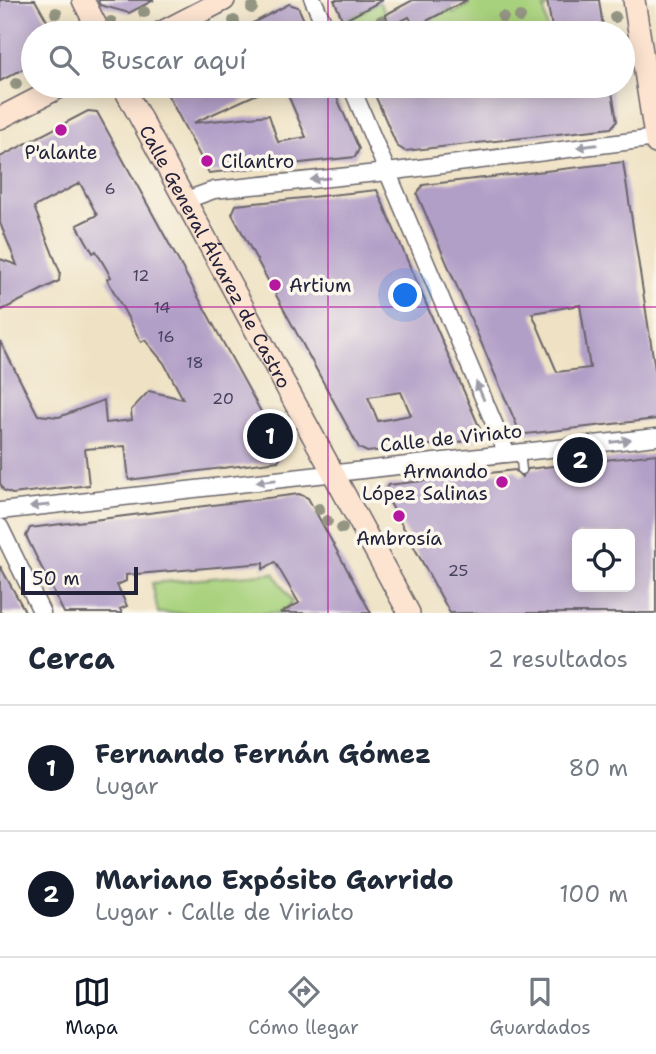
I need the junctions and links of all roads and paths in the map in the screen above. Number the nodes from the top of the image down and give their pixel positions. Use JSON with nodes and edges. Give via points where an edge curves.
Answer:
{"nodes":[{"id":1,"x":224,"y":0,"type":"edge"},
{"id":2,"x":313,"y":0,"type":"edge"},
{"id":3,"x":634,"y":0,"type":"edge"},
{"id":4,"x":83,"y":1,"type":"edge"},
{"id":5,"x":94,"y":21,"type":"edge"},
{"id":6,"x":183,"y":21,"type":"edge"},
{"id":7,"x":323,"y":21,"type":"edge"},
{"id":8,"x":39,"y":98,"type":"edge"},
{"id":9,"x":130,"y":98,"type":"edge"},
{"id":10,"x":356,"y":98,"type":"edge"},
{"id":11,"x":0,"y":118,"type":"edge"},
{"id":12,"x":656,"y":140,"type":"edge"},
{"id":13,"x":387,"y":172,"type":"junction"},
{"id":14,"x":186,"y":200,"type":"junction"},
{"id":15,"x":656,"y":437,"type":"edge"},
{"id":16,"x":514,"y":453,"type":"junction"},
{"id":17,"x":522,"y":470,"type":"dead end"},
{"id":18,"x":334,"y":472,"type":"junction"},
{"id":19,"x":0,"y":511,"type":"edge"},
{"id":20,"x":0,"y":527,"type":"edge"},
{"id":21,"x":42,"y":613,"type":"edge"},
{"id":22,"x":409,"y":613,"type":"edge"}],
"edges":[{"from":1,"to":6,"type":"street"},
{"from":2,"to":7,"type":"street"},
{"from":3,"to":12,"type":"street"},
{"from":4,"to":5,"type":"street"},
{"from":8,"to":11,"type":"street"},
{"from":9,"to":14,"type":"street","name":"Calle General Álvarez de Castro"},
{"from":10,"to":13,"type":"street"},
{"from":12,"to":13,"type":"street","one_way":true},
{"from":13,"to":14,"type":"street","one_way":true,"via":[[214,190]]},
{"from":16,"to":13,"type":"street","one_way":true},
{"from":14,"to":18,"type":"street","name":"Calle General Álvarez de Castro"},
{"from":16,"to":15,"type":"street","name":"Calle de Viriato","one_way":true},
{"from":16,"to":17,"type":"lane"},
{"from":16,"to":18,"type":"street","name":"Calle de Viriato"},
{"from":18,"to":19,"type":"street","name":"Calle de Viriato","one_way":true},
{"from":18,"to":22,"type":"street","name":"Calle General Álvarez de Castro"},
{"from":20,"to":21,"type":"street"}]}
